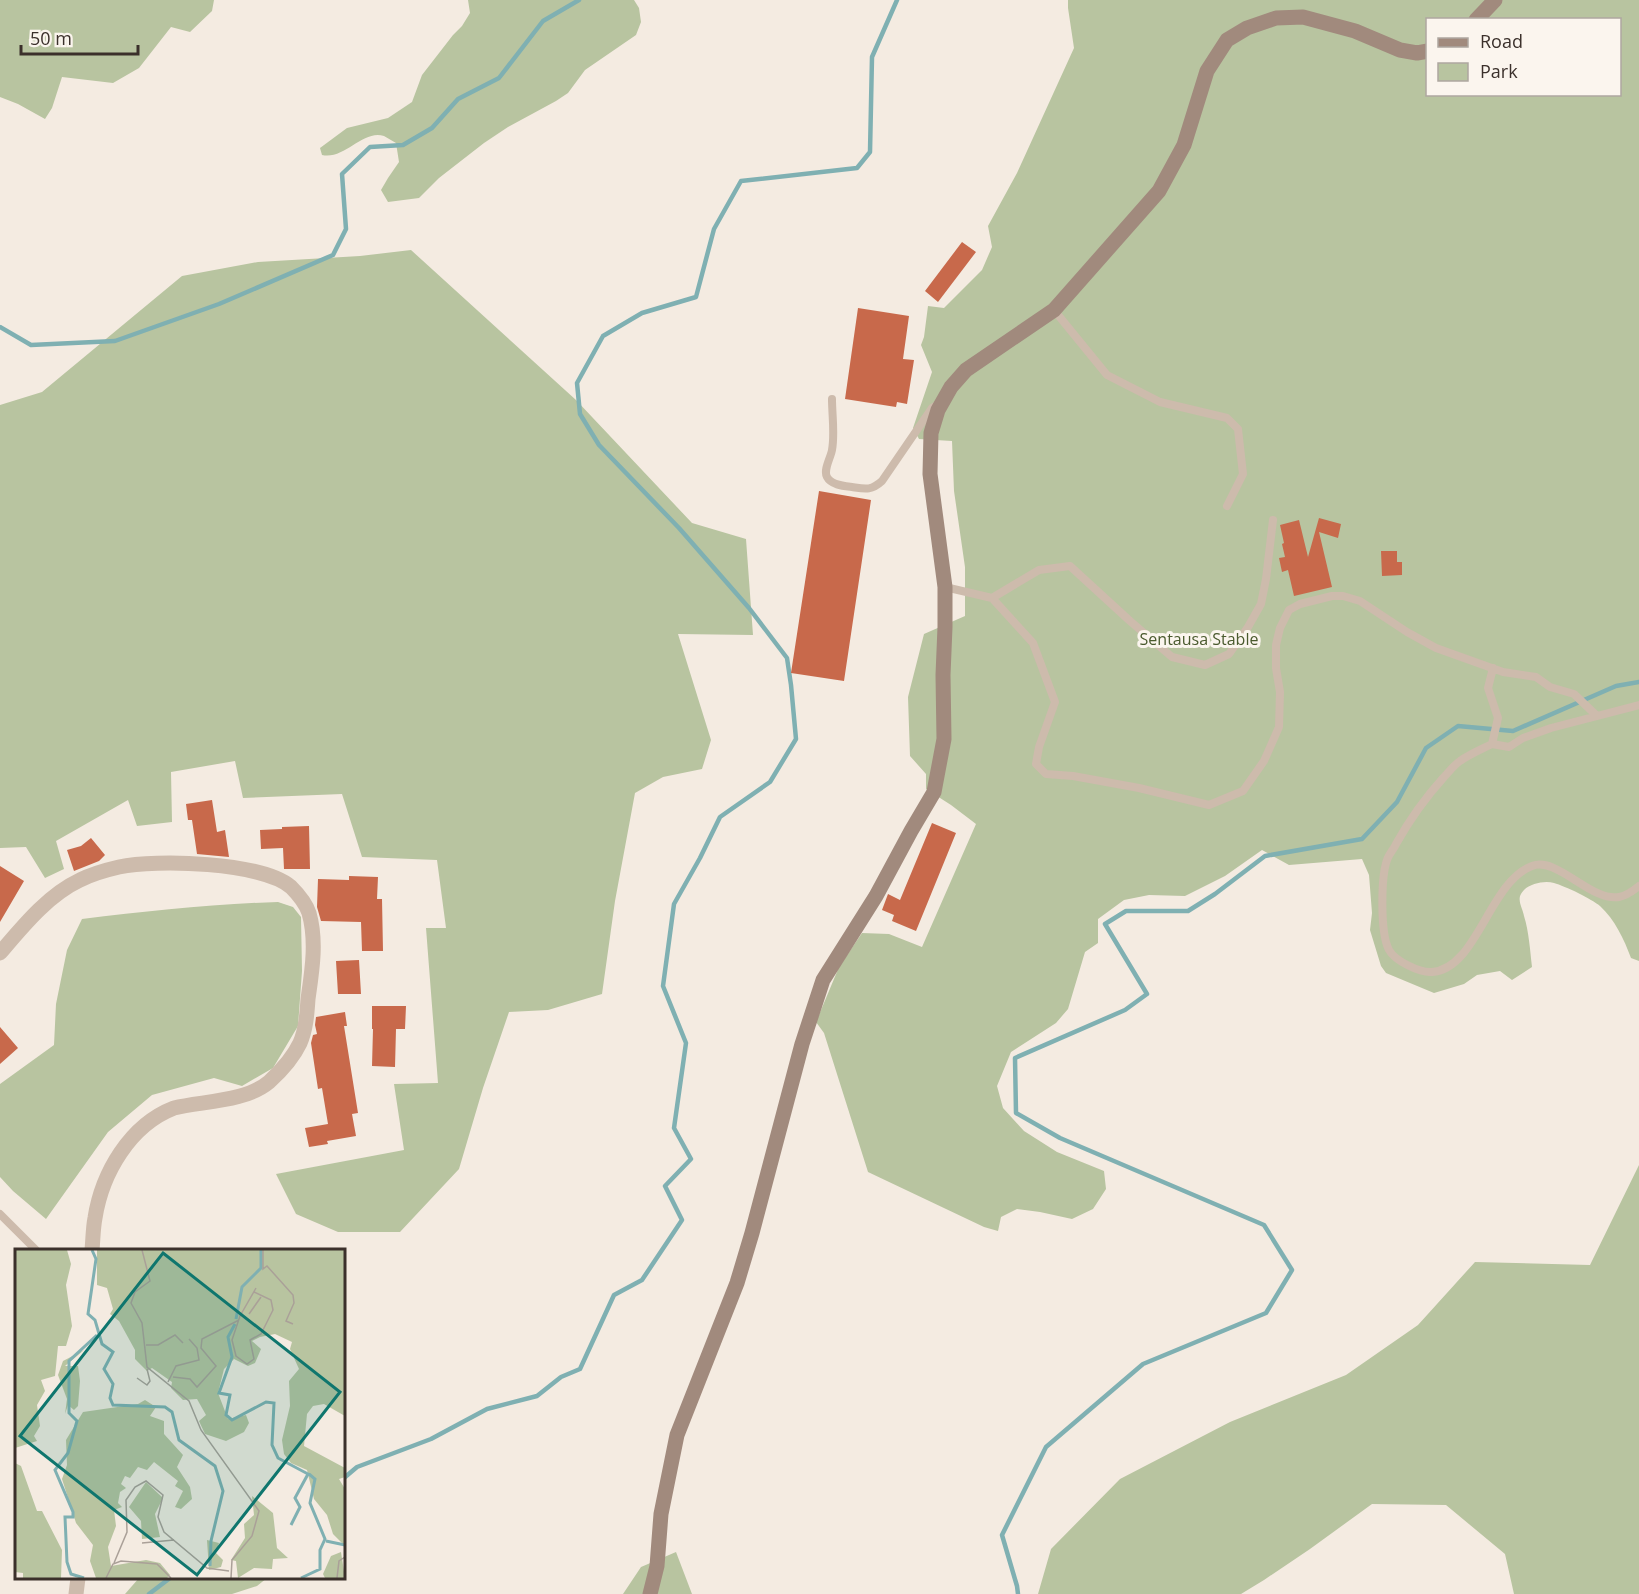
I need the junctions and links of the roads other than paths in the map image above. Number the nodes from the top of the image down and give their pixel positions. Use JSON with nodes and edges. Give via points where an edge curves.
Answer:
{"nodes":[{"id":1,"x":1495,"y":0,"type":"edge"},
{"id":2,"x":1478,"y":18,"type":"edge"},
{"id":3,"x":1426,"y":51,"type":"edge"},
{"id":4,"x":1054,"y":310,"type":"junction"},
{"id":5,"x":832,"y":399,"type":"dead end"},
{"id":6,"x":944,"y":399,"type":"junction"},
{"id":7,"x":1227,"y":506,"type":"dead end"},
{"id":8,"x":1273,"y":520,"type":"dead end"},
{"id":9,"x":945,"y":587,"type":"junction"},
{"id":10,"x":992,"y":598,"type":"junction"},
{"id":11,"x":1493,"y":668,"type":"junction"},
{"id":12,"x":1639,"y":705,"type":"edge"},
{"id":13,"x":1594,"y":713,"type":"junction"},
{"id":14,"x":1493,"y":740,"type":"junction"},
{"id":15,"x":1639,"y":886,"type":"edge"},
{"id":16,"x":0,"y":952,"type":"edge"},
{"id":17,"x":0,"y":1214,"type":"edge"},
{"id":18,"x":34,"y":1249,"type":"edge"},
{"id":19,"x":92,"y":1249,"type":"edge"},
{"id":20,"x":78,"y":1579,"type":"edge"},
{"id":21,"x":76,"y":1594,"type":"edge"},
{"id":22,"x":650,"y":1594,"type":"edge"}],
"edges":[{"from":1,"to":2,"type":"street"},
{"from":3,"to":4,"type":"street","via":[[1400,50],[1354,31],[1303,17],[1276,18],[1227,40],[1207,71],[1184,145],[1159,191]]},
{"from":4,"to":6,"type":"street","via":[[966,369]]},
{"from":4,"to":7,"type":"lane","via":[[1107,375],[1160,402],[1227,418],[1238,429],[1243,474]]},
{"from":5,"to":6,"type":"lane","via":[[832,450],[827,477],[839,485],[868,489],[882,481],[932,408]]},
{"from":6,"to":9,"type":"street","via":[[931,433],[930,474]]},
{"from":8,"to":10,"type":"lane","via":[[1261,604],[1229,654],[1205,665],[1172,657],[1070,566],[1039,570]]},
{"from":9,"to":10,"type":"lane"},
{"from":9,"to":22,"type":"street","via":[[944,739],[934,792],[823,980],[737,1283],[676,1435]]},
{"from":10,"to":11,"type":"lane","via":[[1033,643],[1055,702],[1036,764],[1046,774],[1139,788],[1209,805],[1244,792],[1264,761],[1279,727],[1276,645],[1289,610],[1300,604],[1332,596],[1350,598],[1436,648]]},
{"from":11,"to":13,"type":"lane","via":[[1536,678],[1574,694]]},
{"from":11,"to":14,"type":"lane","via":[[1488,688],[1498,718]]},
{"from":12,"to":13,"type":"lane"},
{"from":13,"to":14,"type":"lane","via":[[1523,738],[1509,747]]},
{"from":14,"to":15,"type":"lane","via":[[1459,762],[1435,786],[1413,814],[1387,860],[1382,908],[1389,951],[1414,969],[1445,969],[1466,951],[1517,874],[1533,865],[1544,864],[1605,896],[1619,897]]},
{"from":16,"to":19,"type":"street","via":[[54,896],[79,881],[121,866],[221,865],[265,874],[292,889],[308,911],[313,964],[304,1031],[292,1056],[267,1083],[250,1093],[174,1108],[136,1133],[124,1147],[98,1201]]},
{"from":17,"to":18,"type":"lane"},
{"from":20,"to":21,"type":"street"}]}
